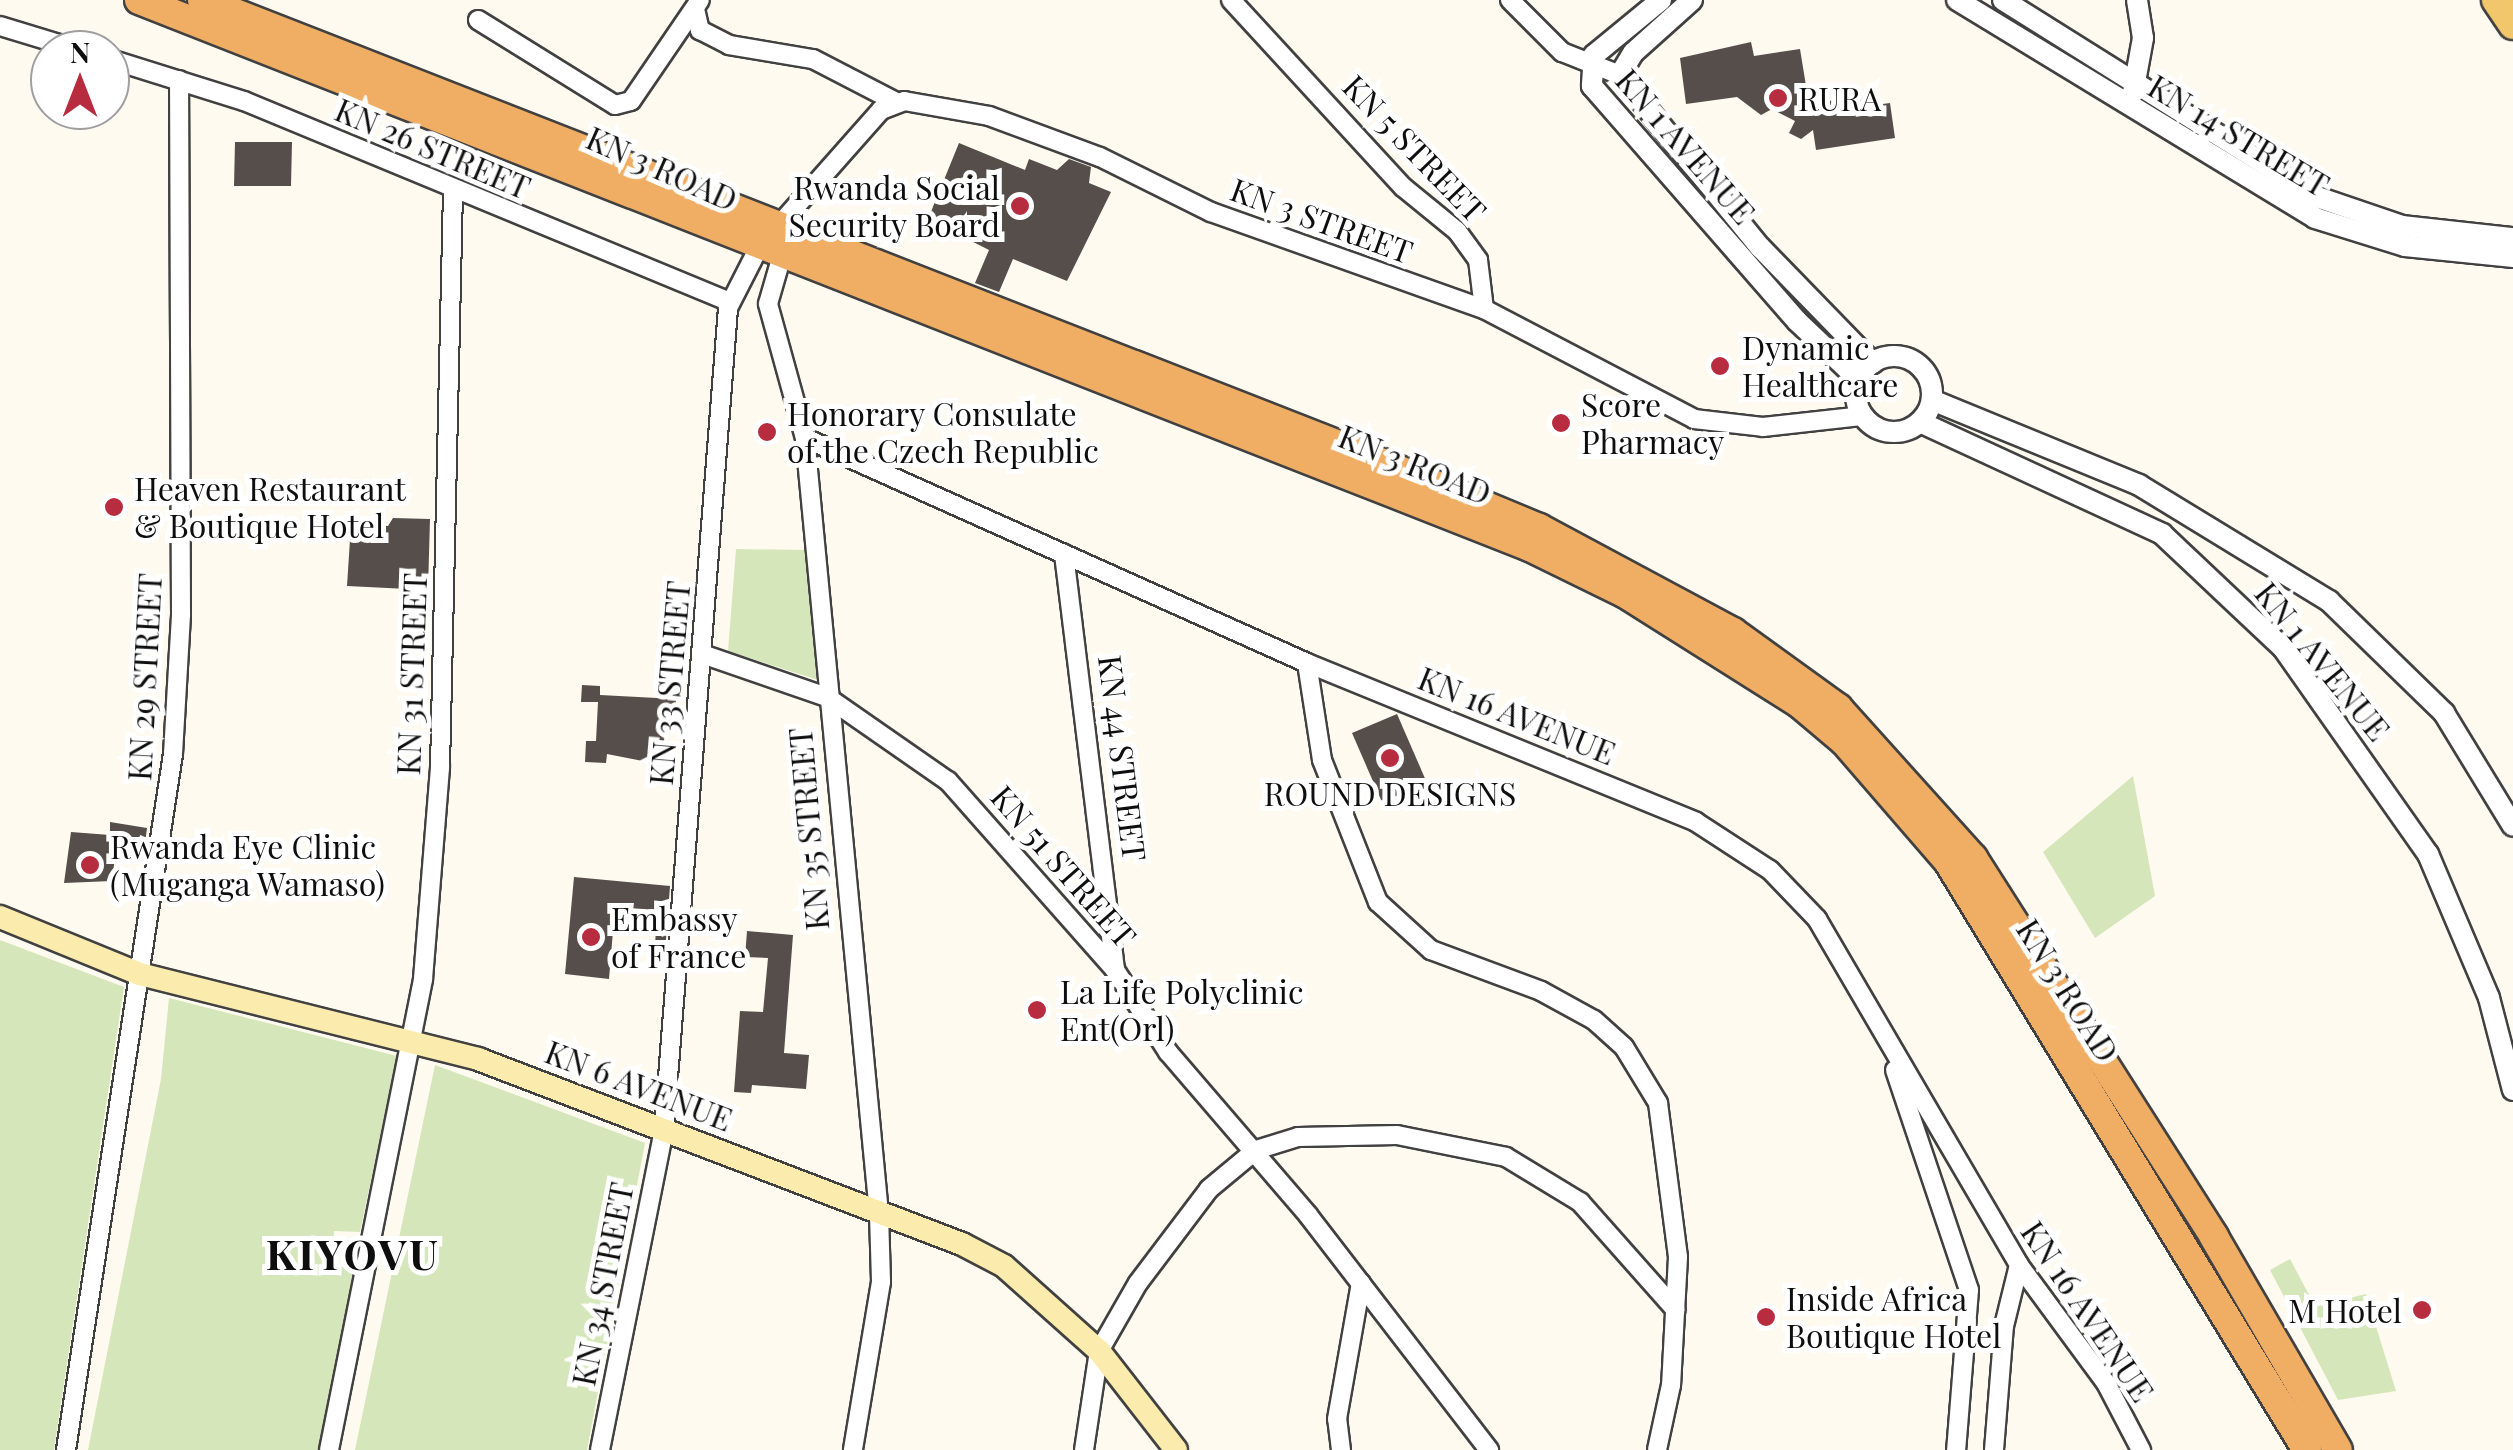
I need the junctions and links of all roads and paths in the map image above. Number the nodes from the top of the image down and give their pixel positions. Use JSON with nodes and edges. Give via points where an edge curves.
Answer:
{"nodes":[{"id":1,"x":139,"y":0,"type":"edge"},
{"id":2,"x":202,"y":0,"type":"edge"},
{"id":3,"x":1231,"y":0,"type":"edge"},
{"id":4,"x":1510,"y":0,"type":"edge"},
{"id":5,"x":1660,"y":0,"type":"edge"},
{"id":6,"x":1692,"y":0,"type":"edge"},
{"id":7,"x":1957,"y":0,"type":"edge"},
{"id":8,"x":2002,"y":0,"type":"edge"},
{"id":9,"x":2136,"y":0,"type":"edge"},
{"id":10,"x":2496,"y":0,"type":"edge"},
{"id":11,"x":698,"y":5,"type":"edge"},
{"id":12,"x":478,"y":20,"type":"dead end"},
{"id":13,"x":2513,"y":25,"type":"edge"},
{"id":14,"x":0,"y":26,"type":"edge"},
{"id":15,"x":30,"y":35,"type":"edge"},
{"id":16,"x":130,"y":66,"type":"edge"},
{"id":17,"x":1589,"y":66,"type":"junction"},
{"id":18,"x":1620,"y":76,"type":"junction"},
{"id":19,"x":179,"y":80,"type":"junction"},
{"id":20,"x":2133,"y":95,"type":"junction"},
{"id":21,"x":896,"y":102,"type":"junction"},
{"id":22,"x":454,"y":190,"type":"junction"},
{"id":23,"x":792,"y":221,"type":"junction"},
{"id":24,"x":2513,"y":238,"type":"edge"},
{"id":25,"x":768,"y":253,"type":"junction"},
{"id":26,"x":2513,"y":257,"type":"edge"},
{"id":27,"x":730,"y":302,"type":"junction"},
{"id":28,"x":1484,"y":310,"type":"junction"},
{"id":29,"x":1866,"y":371,"type":"junction"},
{"id":30,"x":1932,"y":400,"type":"junction"},
{"id":31,"x":1863,"y":416,"type":"junction"},
{"id":32,"x":1920,"y":422,"type":"junction"},
{"id":33,"x":804,"y":438,"type":"junction"},
{"id":34,"x":1064,"y":554,"type":"junction"},
{"id":35,"x":702,"y":654,"type":"junction"},
{"id":36,"x":1308,"y":664,"type":"junction"},
{"id":37,"x":826,"y":697,"type":"junction"},
{"id":38,"x":2513,"y":826,"type":"edge"},
{"id":39,"x":0,"y":917,"type":"edge"},
{"id":40,"x":1115,"y":970,"type":"junction"},
{"id":41,"x":140,"y":974,"type":"junction"},
{"id":42,"x":415,"y":1040,"type":"junction"},
{"id":43,"x":1892,"y":1054,"type":"junction"},
{"id":44,"x":2513,"y":1090,"type":"edge"},
{"id":45,"x":664,"y":1129,"type":"junction"},
{"id":46,"x":1256,"y":1150,"type":"junction"},
{"id":47,"x":879,"y":1214,"type":"junction"},
{"id":48,"x":2019,"y":1265,"type":"junction"},
{"id":49,"x":1362,"y":1283,"type":"junction"},
{"id":50,"x":1676,"y":1310,"type":"junction"},
{"id":51,"x":1099,"y":1351,"type":"junction"},
{"id":52,"x":66,"y":1450,"type":"edge"},
{"id":53,"x":328,"y":1450,"type":"edge"},
{"id":54,"x":600,"y":1450,"type":"edge"},
{"id":55,"x":854,"y":1450,"type":"edge"},
{"id":56,"x":1084,"y":1450,"type":"edge"},
{"id":57,"x":1176,"y":1450,"type":"edge"},
{"id":58,"x":1342,"y":1450,"type":"edge"},
{"id":59,"x":1489,"y":1450,"type":"edge"},
{"id":60,"x":1658,"y":1450,"type":"edge"},
{"id":61,"x":1956,"y":1450,"type":"edge"},
{"id":62,"x":1994,"y":1450,"type":"edge"},
{"id":63,"x":2141,"y":1450,"type":"edge"},
{"id":64,"x":2306,"y":1450,"type":"edge"},
{"id":65,"x":2338,"y":1450,"type":"edge"}],
"edges":[{"from":1,"to":25,"type":"highway","name":"KN 3 ROAD","via":[[565,164]]},
{"from":2,"to":23,"type":"highway","name":"KN 3 ROAD"},
{"from":3,"to":28,"type":"street","name":"KN 5 STREET","via":[[1403,187],[1457,231],[1478,260]]},
{"from":4,"to":17,"type":"street","name":"KN 1 AVENUE","via":[[1562,52]]},
{"from":5,"to":17,"type":"street"},
{"from":6,"to":18,"type":"street","via":[[1633,53]]},
{"from":7,"to":20,"type":"street","name":"KN 14 STREET"},
{"from":8,"to":20,"type":"street","name":"KN 14 STREET"},
{"from":9,"to":20,"type":"street","via":[[2142,38]]},
{"from":10,"to":13,"type":"main road"},
{"from":11,"to":12,"type":"street","via":[[631,101],[615,105]]},
{"from":11,"to":21,"type":"street","name":"KN 3 STREET","via":[[700,30],[729,45],[813,60]]},
{"from":14,"to":15,"type":"street"},
{"from":16,"to":19,"type":"street","name":"KN 26 STREET"},
{"from":17,"to":18,"type":"street"},
{"from":17,"to":29,"type":"street","name":"KN 1 AVENUE","via":[[1592,86],[1797,322]]},
{"from":18,"to":29,"type":"street","name":"KN 1 AVENUE"},
{"from":19,"to":22,"type":"street","name":"KN 26 STREET"},
{"from":19,"to":41,"type":"street","name":"KN 29 STREET","via":[[180,662]]},
{"from":20,"to":24,"type":"street","name":"KN 14 STREET","via":[[2344,208],[2430,230]]},
{"from":20,"to":26,"type":"street","name":"KN 14 STREET","via":[[2287,206],[2342,230],[2417,248]]},
{"from":21,"to":23,"type":"street"},
{"from":21,"to":28,"type":"street","name":"KN 3 STREET","via":[[989,116],[1100,157],[1211,212]]},
{"from":22,"to":27,"type":"street","name":"KN 26 STREET"},
{"from":22,"to":42,"type":"street","name":"KN 31 STREET","via":[[440,768]]},
{"from":23,"to":25,"type":"street"},
{"from":23,"to":65,"type":"highway","name":"KN 3 ROAD","via":[[1539,528],[1733,632],[1838,708],[1973,858],[2214,1237]]},
{"from":25,"to":27,"type":"street","name":"KN 33 STREET"},
{"from":25,"to":33,"type":"street","via":[[770,320]]},
{"from":25,"to":64,"type":"highway","name":"KN 3 ROAD","via":[[1530,548],[1624,593],[1800,704],[1844,741],[1948,860]]},
{"from":27,"to":35,"type":"street","name":"KN 33 STREET"},
{"from":28,"to":31,"type":"street","name":"KN 3 STREET","via":[[1694,419],[1796,426]]},
{"from":29,"to":30,"type":"street","via":[[1896,356],[1920,366]]},
{"from":29,"to":31,"type":"street"},
{"from":30,"to":32,"type":"street"},
{"from":30,"to":38,"type":"street","name":"KN 1 AVENUE","via":[[2139,485],[2317,592],[2444,713]]},
{"from":31,"to":32,"type":"street","via":[[1884,431]]},
{"from":32,"to":44,"type":"street","name":"KN 1 AVENUE","via":[[2162,534],[2283,648],[2428,854],[2483,981]]},
{"from":33,"to":34,"type":"street","name":"KN 16 AVENUE"},
{"from":33,"to":37,"type":"street","name":"KN 35 STREET"},
{"from":34,"to":36,"type":"street","name":"KN 16 AVENUE"},
{"from":34,"to":40,"type":"street","name":"KN 44 STREET"},
{"from":35,"to":37,"type":"street","name":"KN 51 STREET"},
{"from":35,"to":45,"type":"street","name":"KN 33 STREET"},
{"from":36,"to":43,"type":"street","name":"KN 16 AVENUE","via":[[1596,778],[1736,846],[1806,905]]},
{"from":36,"to":50,"type":"street","via":[[1312,719],[1336,804],[1364,878],[1390,918],[1430,950],[1541,990],[1594,1020],[1648,1084],[1670,1165]]},
{"from":37,"to":40,"type":"street","name":"KN 51 STREET","via":[[948,780]]},
{"from":37,"to":47,"type":"street","name":"KN 35 STREET"},
{"from":39,"to":41,"type":"main road","name":"KN 6 AVENUE"},
{"from":40,"to":46,"type":"street","name":"KN 51 STREET","via":[[1168,1052]]},
{"from":41,"to":42,"type":"main road","name":"KN 6 AVENUE"},
{"from":41,"to":52,"type":"street","name":"KN 29 STREET"},
{"from":42,"to":45,"type":"main road","name":"KN 6 AVENUE"},
{"from":42,"to":53,"type":"street","name":"KN 31 STREET"},
{"from":43,"to":48,"type":"street","name":"KN 16 AVENUE"},
{"from":43,"to":61,"type":"street","via":[[1969,1290]]},
{"from":45,"to":47,"type":"main road","name":"KN 6 AVENUE"},
{"from":45,"to":54,"type":"street","name":"KN 34 STREET"},
{"from":46,"to":49,"type":"street","name":"KN 51 STREET"},
{"from":46,"to":50,"type":"street","via":[[1298,1136],[1360,1133],[1506,1157],[1580,1202]]},
{"from":46,"to":51,"type":"street","via":[[1186,1214]]},
{"from":47,"to":51,"type":"main road","name":"KN 6 AVENUE","via":[[1004,1266]]},
{"from":47,"to":55,"type":"street","name":"KN 35 STREET","via":[[881,1282]]},
{"from":48,"to":62,"type":"street","via":[[2004,1326]]},
{"from":48,"to":63,"type":"street","name":"KN 16 AVENUE","via":[[2106,1382]]},
{"from":49,"to":58,"type":"street","via":[[1337,1419]]},
{"from":49,"to":59,"type":"street","name":"KN 51 STREET"},
{"from":50,"to":60,"type":"street"},
{"from":51,"to":56,"type":"street"},
{"from":51,"to":57,"type":"main road","name":"KN 6 AVENUE"}]}
